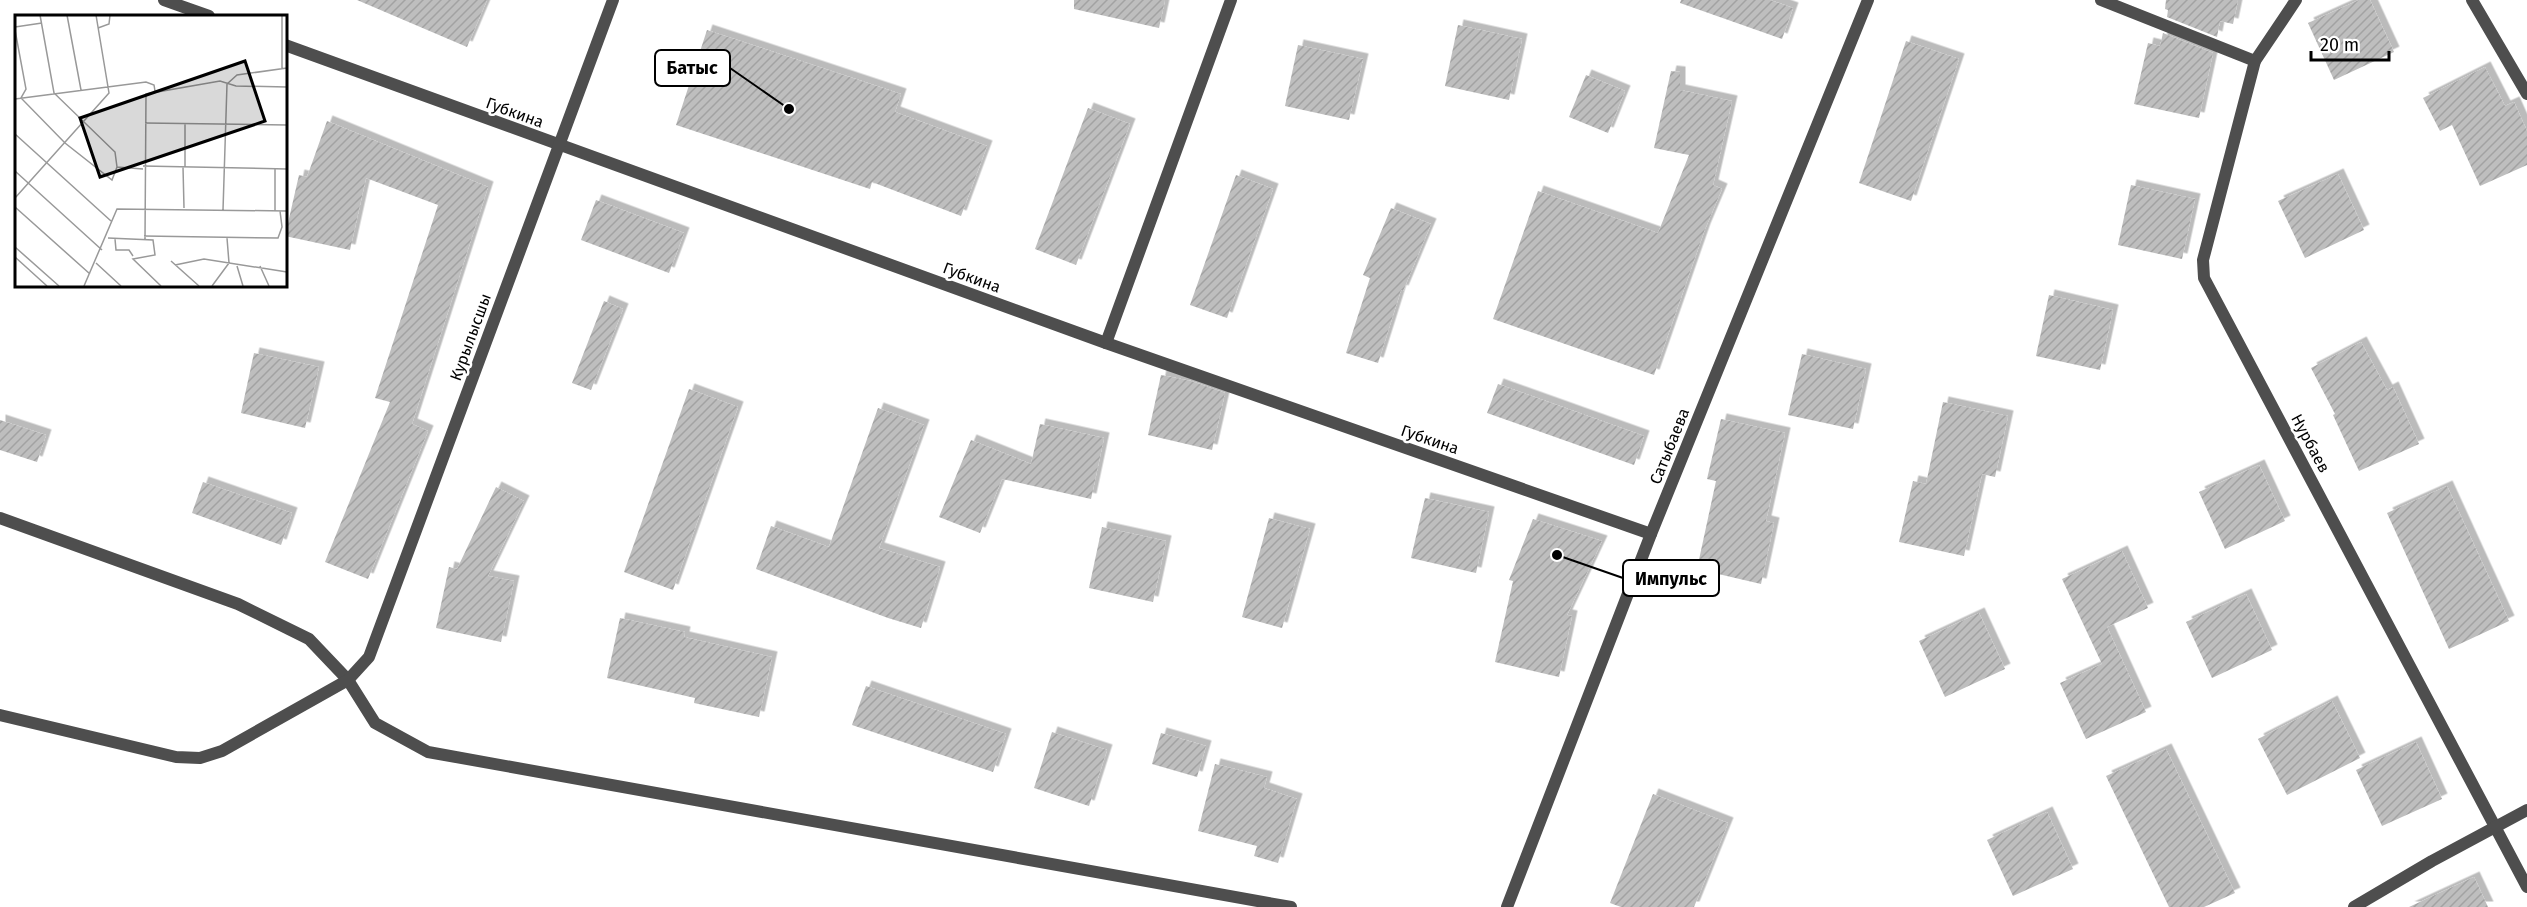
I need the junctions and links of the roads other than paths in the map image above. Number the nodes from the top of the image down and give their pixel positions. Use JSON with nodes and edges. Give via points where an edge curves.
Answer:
{"nodes":[{"id":1,"x":164,"y":0,"type":"edge"},
{"id":2,"x":613,"y":0,"type":"edge"},
{"id":3,"x":1231,"y":0,"type":"edge"},
{"id":4,"x":1868,"y":0,"type":"edge"},
{"id":5,"x":2101,"y":0,"type":"edge"},
{"id":6,"x":2296,"y":0,"type":"edge"},
{"id":7,"x":2472,"y":0,"type":"edge"},
{"id":8,"x":206,"y":15,"type":"edge"},
{"id":9,"x":286,"y":45,"type":"edge"},
{"id":10,"x":2255,"y":61,"type":"junction"},
{"id":11,"x":2527,"y":94,"type":"edge"},
{"id":12,"x":559,"y":146,"type":"junction"},
{"id":13,"x":1106,"y":343,"type":"junction"},
{"id":14,"x":0,"y":518,"type":"edge"},
{"id":15,"x":1651,"y":534,"type":"junction"},
{"id":16,"x":348,"y":680,"type":"junction"},
{"id":17,"x":0,"y":715,"type":"edge"},
{"id":18,"x":2527,"y":810,"type":"edge"},
{"id":19,"x":2496,"y":827,"type":"junction"},
{"id":20,"x":2527,"y":887,"type":"edge"},
{"id":21,"x":1291,"y":907,"type":"edge"},
{"id":22,"x":1507,"y":907,"type":"edge"},
{"id":23,"x":2354,"y":907,"type":"edge"}],
"edges":[{"from":1,"to":8,"type":"street"},
{"from":2,"to":12,"type":"street","name":"Курылысшы"},
{"from":3,"to":13,"type":"street"},
{"from":4,"to":15,"type":"street","name":"Сатыбаева"},
{"from":5,"to":10,"type":"street"},
{"from":6,"to":10,"type":"street","name":"Нурбаев"},
{"from":7,"to":11,"type":"street"},
{"from":9,"to":12,"type":"street","name":"Губкина"},
{"from":10,"to":19,"type":"street","name":"Нурбаев","via":[[2203,260],[2204,278]]},
{"from":12,"to":13,"type":"street","name":"Губкина"},
{"from":12,"to":16,"type":"street","name":"Курылысшы","via":[[369,657]]},
{"from":13,"to":15,"type":"street","name":"Губкина"},
{"from":14,"to":16,"type":"street","via":[[238,604],[309,639]]},
{"from":15,"to":22,"type":"street","name":"Сатыбаева"},
{"from":16,"to":17,"type":"street","name":"Курылысшы","via":[[222,751],[200,758],[176,757]]},
{"from":16,"to":21,"type":"street","via":[[375,723],[428,752]]},
{"from":18,"to":19,"type":"street"},
{"from":19,"to":20,"type":"street","name":"Нурбаев"},
{"from":19,"to":23,"type":"street"}]}
